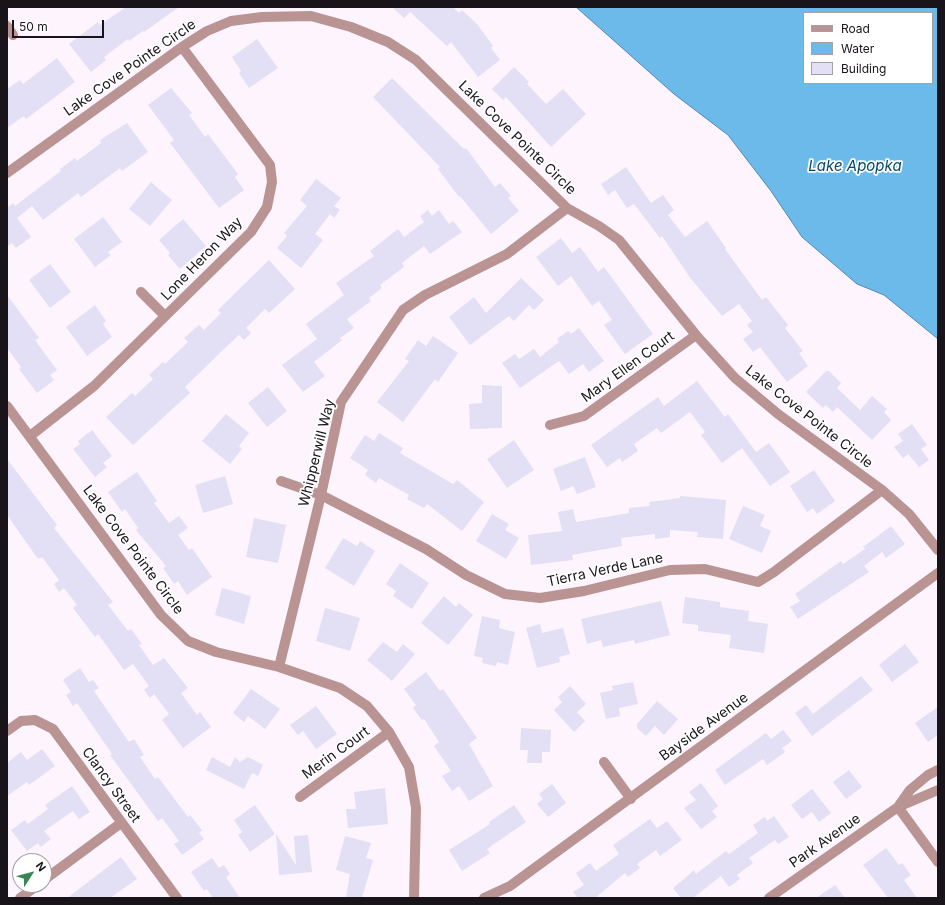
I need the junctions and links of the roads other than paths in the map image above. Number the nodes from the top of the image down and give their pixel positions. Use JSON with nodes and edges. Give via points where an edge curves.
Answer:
{"nodes":[{"id":1,"x":182,"y":47,"type":"junction"},
{"id":2,"x":7,"y":172,"type":"edge"},
{"id":3,"x":567,"y":208,"type":"junction"},
{"id":4,"x":141,"y":292,"type":"dead end"},
{"id":5,"x":165,"y":316,"type":"junction"},
{"id":6,"x":696,"y":335,"type":"junction"},
{"id":7,"x":7,"y":406,"type":"edge"},
{"id":8,"x":550,"y":425,"type":"dead end"},
{"id":9,"x":30,"y":436,"type":"junction"},
{"id":10,"x":280,"y":481,"type":"dead end"},
{"id":11,"x":882,"y":490,"type":"junction"},
{"id":12,"x":321,"y":495,"type":"junction"},
{"id":13,"x":938,"y":550,"type":"edge"},
{"id":14,"x":938,"y":573,"type":"edge"},
{"id":15,"x":279,"y":667,"type":"junction"},
{"id":16,"x":7,"y":731,"type":"edge"},
{"id":17,"x":389,"y":732,"type":"junction"},
{"id":18,"x":604,"y":762,"type":"dead end"},
{"id":19,"x":938,"y":770,"type":"edge"},
{"id":20,"x":938,"y":790,"type":"edge"},
{"id":21,"x":300,"y":797,"type":"dead end"},
{"id":22,"x":631,"y":799,"type":"junction"},
{"id":23,"x":898,"y":807,"type":"junction"},
{"id":24,"x":121,"y":823,"type":"junction"},
{"id":25,"x":938,"y":862,"type":"edge"},
{"id":26,"x":52,"y":874,"type":"edge"},
{"id":27,"x":177,"y":898,"type":"edge"},
{"id":28,"x":414,"y":898,"type":"edge"},
{"id":29,"x":484,"y":898,"type":"edge"},
{"id":30,"x":769,"y":898,"type":"edge"}],
"edges":[{"from":1,"to":2,"type":"street","name":"Lake Cove Pointe Circle"},
{"from":1,"to":3,"type":"street","name":"Lake Cove Pointe Circle","via":[[231,21],[269,17],[311,16],[351,27],[388,42],[416,60]]},
{"from":1,"to":5,"type":"street","name":"Lone Heron Way","via":[[270,165],[272,182],[267,207],[251,232]]},
{"from":3,"to":6,"type":"street","name":"Lake Cove Pointe Circle","via":[[619,240]]},
{"from":3,"to":12,"type":"street","name":"Whipperwill Way","via":[[508,254],[425,295],[403,310],[341,402]]},
{"from":4,"to":5,"type":"street"},
{"from":5,"to":9,"type":"street","name":"Lone Heron Way","via":[[94,386]]},
{"from":6,"to":8,"type":"street","name":"Mary Ellen Court","via":[[584,416]]},
{"from":6,"to":11,"type":"street","name":"Lake Cove Pointe Circle","via":[[735,378],[771,408]]},
{"from":7,"to":9,"type":"street","name":"Lake Cove Pointe Circle"},
{"from":9,"to":15,"type":"street","name":"Lake Cove Pointe Circle","via":[[162,615],[188,641],[216,652]]},
{"from":10,"to":12,"type":"street","name":"Tierra Verde Lane"},
{"from":11,"to":12,"type":"street","name":"Tierra Verde Lane","via":[[758,582],[705,569],[670,570],[540,598],[505,594],[466,575],[426,549]]},
{"from":11,"to":13,"type":"street","name":"Lake Cove Pointe Circle","via":[[910,514]]},
{"from":12,"to":15,"type":"street","name":"Whipperwill Way"},
{"from":14,"to":22,"type":"street","name":"Bayside Avenue"},
{"from":15,"to":17,"type":"street","name":"Lake Cove Pointe Circle","via":[[340,688],[366,706]]},
{"from":16,"to":24,"type":"street","name":"Clancy Street","via":[[21,721],[35,720],[52,729]]},
{"from":17,"to":21,"type":"street","name":"Merin Court"},
{"from":17,"to":28,"type":"street","name":"Lake Cove Pointe Circle","via":[[409,767],[416,808]]},
{"from":18,"to":22,"type":"street"},
{"from":19,"to":23,"type":"street","name":"Park Avenue","via":[[910,790]]},
{"from":20,"to":23,"type":"street","name":"Park Avenue"},
{"from":22,"to":29,"type":"street","name":"Bayside Avenue","via":[[510,886]]},
{"from":23,"to":25,"type":"street"},
{"from":23,"to":30,"type":"street","name":"Park Avenue"},
{"from":24,"to":26,"type":"street"},
{"from":24,"to":27,"type":"street","name":"Clancy Street"}]}
